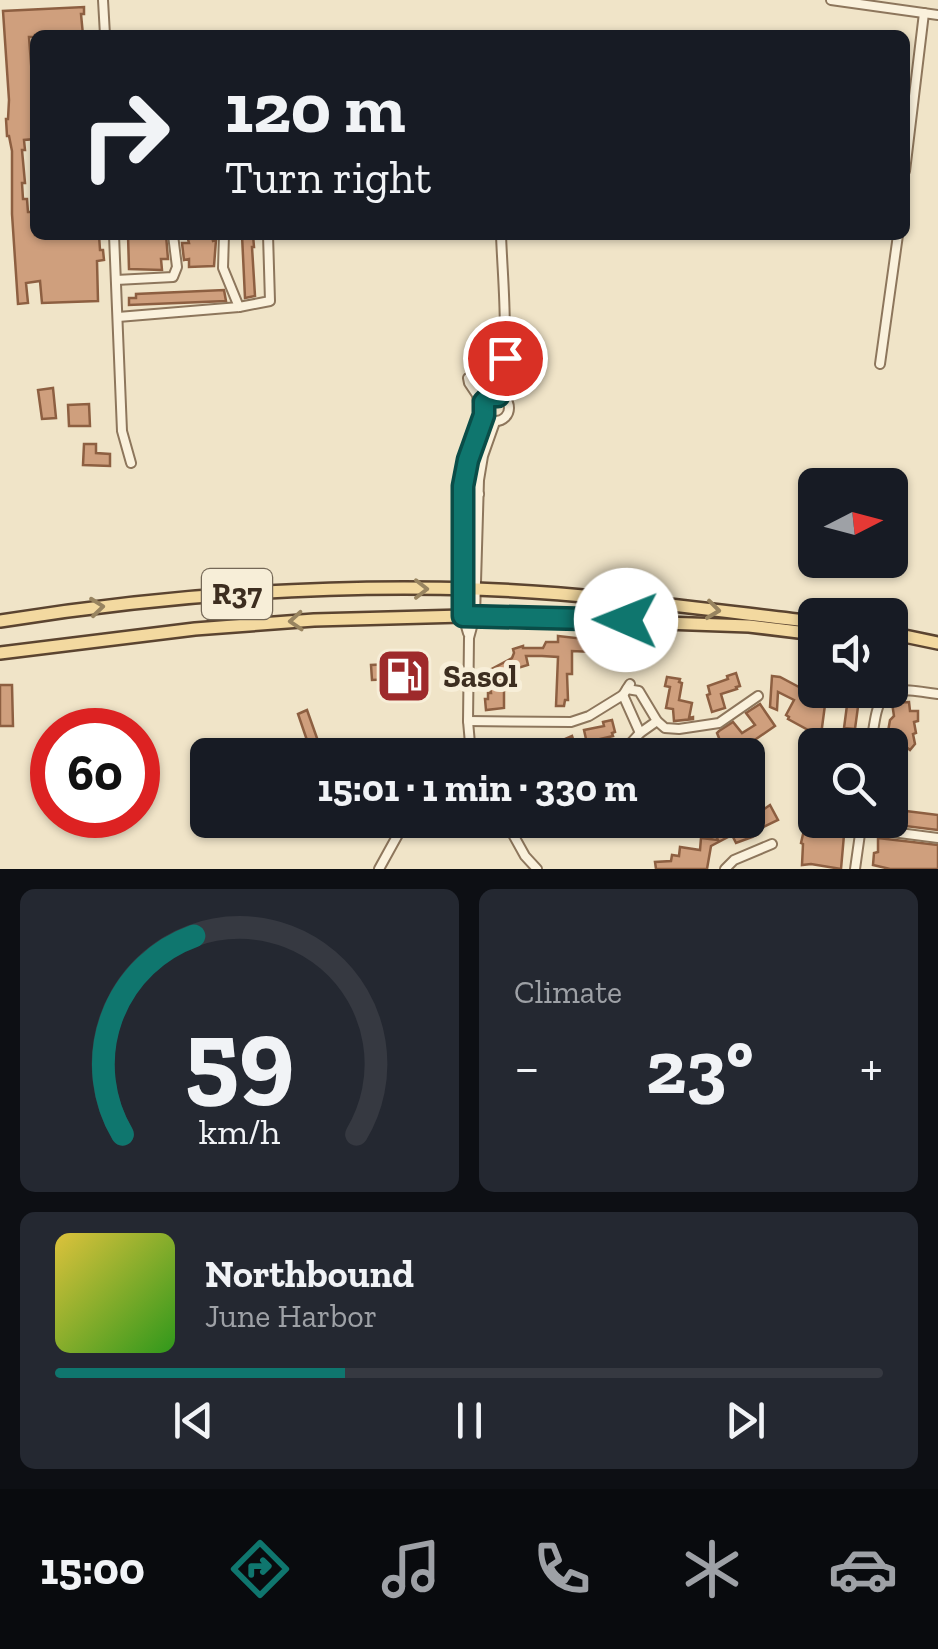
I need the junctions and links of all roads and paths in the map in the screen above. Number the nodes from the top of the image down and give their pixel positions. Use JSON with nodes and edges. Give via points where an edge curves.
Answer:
{"nodes":[{"id":1,"x":103,"y":0,"type":"edge"},
{"id":2,"x":831,"y":0,"type":"edge"},
{"id":3,"x":924,"y":13,"type":"junction"},
{"id":4,"x":938,"y":15,"type":"edge"},
{"id":5,"x":105,"y":30,"type":"edge"},
{"id":6,"x":910,"y":129,"type":"edge"},
{"id":7,"x":114,"y":240,"type":"edge"},
{"id":8,"x":174,"y":240,"type":"edge"},
{"id":9,"x":224,"y":240,"type":"edge"},
{"id":10,"x":268,"y":240,"type":"edge"},
{"id":11,"x":501,"y":240,"type":"edge"},
{"id":12,"x":897,"y":240,"type":"edge"},
{"id":13,"x":116,"y":280,"type":"junction"},
{"id":14,"x":240,"y":307,"type":"junction"},
{"id":15,"x":118,"y":317,"type":"junction"},
{"id":16,"x":880,"y":364,"type":"dead end"},
{"id":17,"x":504,"y":366,"type":"junction"},
{"id":18,"x":498,"y":396,"type":"junction"},
{"id":19,"x":482,"y":419,"type":"junction"},
{"id":20,"x":495,"y":422,"type":"junction"},
{"id":21,"x":131,"y":463,"type":"dead end"},
{"id":22,"x":479,"y":494,"type":"junction"},
{"id":23,"x":462,"y":534,"type":"junction"},
{"id":24,"x":470,"y":590,"type":"junction"},
{"id":25,"x":469,"y":616,"type":"junction"},
{"id":26,"x":0,"y":620,"type":"edge"},
{"id":27,"x":798,"y":620,"type":"edge"},
{"id":28,"x":798,"y":632,"type":"edge"},
{"id":29,"x":908,"y":638,"type":"edge"},
{"id":30,"x":908,"y":641,"type":"edge"},
{"id":31,"x":921,"y":641,"type":"junction"},
{"id":32,"x":938,"y":643,"type":"edge"},
{"id":33,"x":0,"y":653,"type":"edge"},
{"id":34,"x":627,"y":689,"type":"junction"},
{"id":35,"x":908,"y":689,"type":"edge"},
{"id":36,"x":938,"y":694,"type":"edge"},
{"id":37,"x":758,"y":696,"type":"dead end"},
{"id":38,"x":657,"y":721,"type":"junction"},
{"id":39,"x":468,"y":722,"type":"junction"},
{"id":40,"x":640,"y":733,"type":"junction"},
{"id":41,"x":469,"y":738,"type":"edge"},
{"id":42,"x":635,"y":738,"type":"edge"},
{"id":43,"x":908,"y":833,"type":"edge"},
{"id":44,"x":396,"y":838,"type":"edge"},
{"id":45,"x":515,"y":838,"type":"edge"},
{"id":46,"x":859,"y":838,"type":"edge"},
{"id":47,"x":938,"y":838,"type":"edge"},
{"id":48,"x":772,"y":844,"type":"dead end"},
{"id":49,"x":379,"y":869,"type":"edge"},
{"id":50,"x":537,"y":869,"type":"edge"},
{"id":51,"x":725,"y":869,"type":"edge"},
{"id":52,"x":855,"y":869,"type":"edge"}],
"edges":[{"from":1,"to":5,"type":"street"},
{"from":2,"to":3,"type":"street"},
{"from":3,"to":4,"type":"street"},
{"from":3,"to":6,"type":"street"},
{"from":7,"to":13,"type":"street"},
{"from":8,"to":13,"type":"street","via":[[173,277]]},
{"from":9,"to":14,"type":"street","via":[[223,268]]},
{"from":10,"to":14,"type":"street","via":[[270,301]]},
{"from":11,"to":17,"type":"street"},
{"from":12,"to":16,"type":"street"},
{"from":13,"to":15,"type":"street"},
{"from":14,"to":15,"type":"street"},
{"from":15,"to":21,"type":"street","via":[[122,431]]},
{"from":17,"to":18,"type":"street"},
{"from":17,"to":19,"type":"street","via":[[468,378]]},
{"from":18,"to":19,"type":"street","via":[[487,399]]},
{"from":18,"to":20,"type":"street","via":[[509,408]]},
{"from":19,"to":20,"type":"street"},
{"from":19,"to":23,"type":"street","via":[[464,474]]},
{"from":20,"to":22,"type":"street"},
{"from":22,"to":23,"type":"street"},
{"from":22,"to":24,"type":"street"},
{"from":23,"to":24,"type":"street"},
{"from":24,"to":25,"type":"street"},
{"from":26,"to":24,"type":"main road","number":"R37","one_way":true,"via":[[231,594]]},
{"from":24,"to":27,"type":"main road","number":"R37","one_way":true},
{"from":25,"to":28,"type":"main road","number":"R37"},
{"from":25,"to":33,"type":"main road","number":"R37","one_way":true,"via":[[195,629]]},
{"from":25,"to":39,"type":"street"},
{"from":29,"to":31,"type":"main road"},
{"from":30,"to":31,"type":"main road"},
{"from":31,"to":32,"type":"main road"},
{"from":34,"to":38,"type":"street","via":[[639,691]]},
{"from":34,"to":39,"type":"street","via":[[571,722]]},
{"from":34,"to":40,"type":"street"},
{"from":35,"to":36,"type":"street"},
{"from":37,"to":38,"type":"street","via":[[715,724],[679,729]]},
{"from":38,"to":40,"type":"street"},
{"from":39,"to":41,"type":"street"},
{"from":40,"to":42,"type":"street"},
{"from":43,"to":47,"type":"street"},
{"from":44,"to":49,"type":"street"},
{"from":45,"to":50,"type":"street"},
{"from":46,"to":52,"type":"street"},
{"from":48,"to":51,"type":"street"}]}
